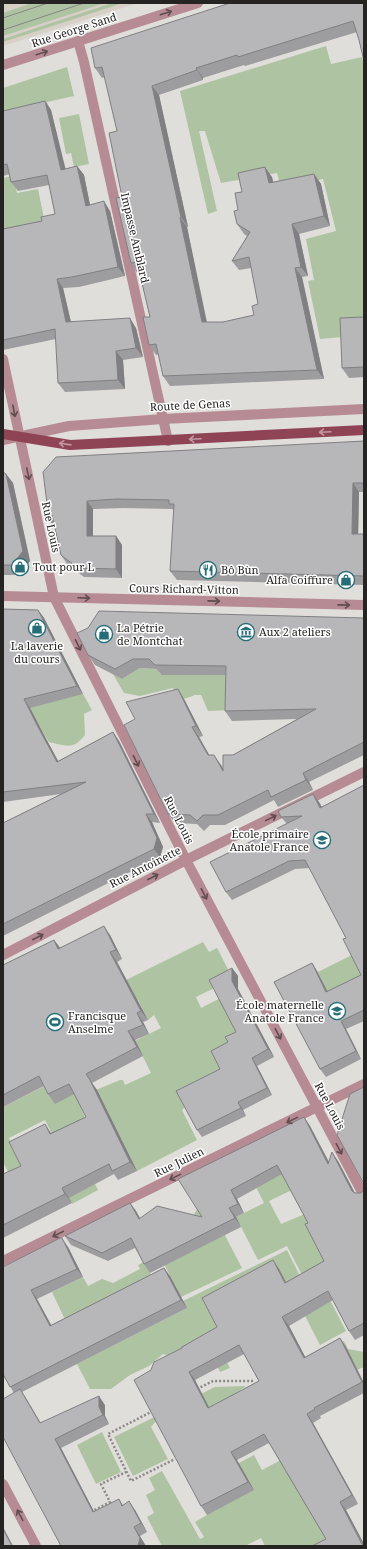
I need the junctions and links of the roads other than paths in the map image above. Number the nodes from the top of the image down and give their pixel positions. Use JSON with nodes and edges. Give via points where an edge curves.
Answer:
{"nodes":[{"id":1,"x":198,"y":3,"type":"edge"},
{"id":2,"x":78,"y":41,"type":"junction"},
{"id":3,"x":3,"y":65,"type":"edge"},
{"id":4,"x":3,"y":359,"type":"edge"},
{"id":5,"x":364,"y":409,"type":"edge"},
{"id":6,"x":163,"y":419,"type":"junction"},
{"id":7,"x":364,"y":430,"type":"edge"},
{"id":8,"x":3,"y":434,"type":"edge"},
{"id":9,"x":19,"y":436,"type":"junction"},
{"id":10,"x":3,"y":440,"type":"edge"},
{"id":11,"x":168,"y":441,"type":"junction"},
{"id":12,"x":3,"y":596,"type":"edge"},
{"id":13,"x":54,"y":597,"type":"junction"},
{"id":14,"x":364,"y":605,"type":"edge"},
{"id":15,"x":364,"y":772,"type":"edge"},
{"id":16,"x":186,"y":860,"type":"junction"},
{"id":17,"x":3,"y":955,"type":"edge"},
{"id":18,"x":364,"y":1084,"type":"edge"},
{"id":19,"x":317,"y":1108,"type":"junction"},
{"id":20,"x":364,"y":1196,"type":"edge"},
{"id":21,"x":3,"y":1261,"type":"edge"},
{"id":22,"x":3,"y":1484,"type":"edge"},
{"id":23,"x":36,"y":1546,"type":"edge"}],
"edges":[{"from":2,"to":1,"type":"street","name":"Rue George Sand","one_way":true},
{"from":3,"to":2,"type":"street","name":"Rue George Sand","one_way":true},
{"from":2,"to":6,"type":"street","name":"Impasse Amblard"},
{"from":4,"to":9,"type":"street","name":"Rue Louis","one_way":true},
{"from":5,"to":6,"type":"street","name":"Route de Genas"},
{"from":6,"to":9,"type":"street","name":"Route de Genas","via":[[70,426]]},
{"from":6,"to":11,"type":"street","name":"Impasse Amblard"},
{"from":7,"to":11,"type":"main road","name":"Route de Genas","one_way":true},
{"from":8,"to":9,"type":"main road","name":"Route de Genas"},
{"from":9,"to":10,"type":"street","name":"Route de Genas"},
{"from":11,"to":9,"type":"main road","name":"Route de Genas","one_way":true,"via":[[70,445]]},
{"from":9,"to":13,"type":"street","name":"Rue Louis","one_way":true},
{"from":12,"to":13,"type":"street","name":"Cours Richard-Vitton"},
{"from":13,"to":14,"type":"street","name":"Cours Richard-Vitton","one_way":true},
{"from":13,"to":16,"type":"street","name":"Rue Louis","one_way":true},
{"from":16,"to":15,"type":"street","name":"Rue Antoinette","one_way":true},
{"from":17,"to":16,"type":"street","name":"Rue Antoinette","one_way":true},
{"from":16,"to":19,"type":"street","name":"Rue Louis","one_way":true},
{"from":18,"to":19,"type":"street","name":"Rue Julien"},
{"from":19,"to":20,"type":"street","name":"Rue Louis","one_way":true},
{"from":19,"to":21,"type":"street","name":"Rue Julien","one_way":true},
{"from":23,"to":22,"type":"street","one_way":true}]}
